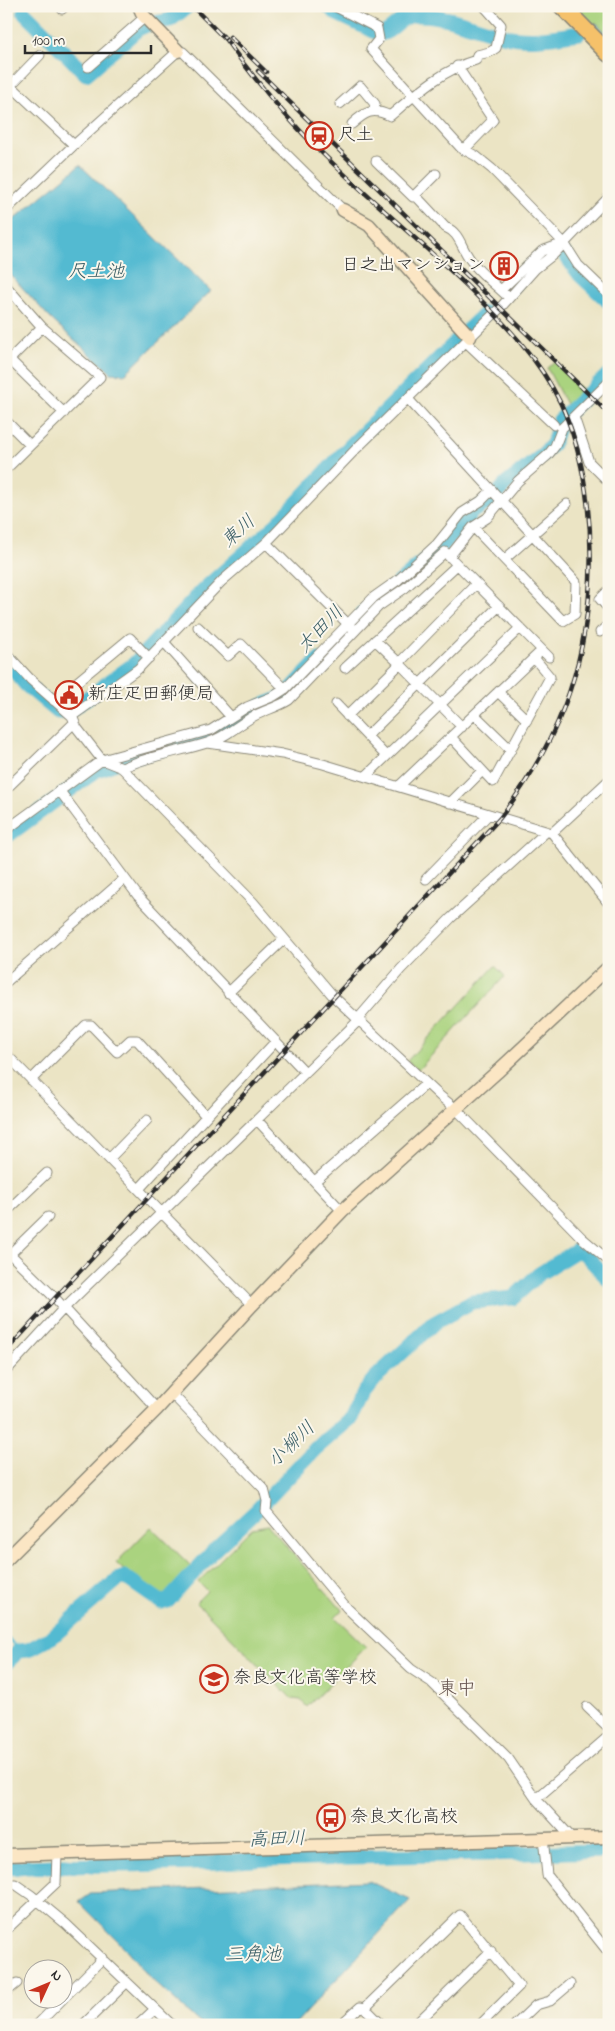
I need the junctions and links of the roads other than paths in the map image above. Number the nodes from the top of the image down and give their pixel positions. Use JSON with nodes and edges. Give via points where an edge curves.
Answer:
{"nodes":[{"id":1,"x":334,"y":6,"type":"edge"},
{"id":2,"x":484,"y":6,"type":"edge"},
{"id":3,"x":562,"y":6,"type":"edge"},
{"id":4,"x":142,"y":12,"type":"edge"},
{"id":5,"x":178,"y":51,"type":"junction"},
{"id":6,"x":609,"y":54,"type":"edge"},
{"id":7,"x":40,"y":55,"type":"dead end"},
{"id":8,"x":457,"y":66,"type":"junction"},
{"id":9,"x":88,"y":67,"type":"dead end"},
{"id":10,"x":8,"y":83,"type":"edge"},
{"id":11,"x":414,"y":96,"type":"junction"},
{"id":12,"x":340,"y":104,"type":"dead end"},
{"id":13,"x":374,"y":110,"type":"junction"},
{"id":14,"x":352,"y":124,"type":"dead end"},
{"id":15,"x":74,"y":145,"type":"junction"},
{"id":16,"x":464,"y":150,"type":"junction"},
{"id":17,"x":376,"y":161,"type":"dead end"},
{"id":18,"x":436,"y":174,"type":"dead end"},
{"id":19,"x":415,"y":195,"type":"junction"},
{"id":20,"x":609,"y":197,"type":"edge"},
{"id":21,"x":6,"y":210,"type":"edge"},
{"id":22,"x":343,"y":210,"type":"joint"},
{"id":23,"x":564,"y":243,"type":"junction"},
{"id":24,"x":6,"y":286,"type":"edge"},
{"id":25,"x":501,"y":290,"type":"junction"},
{"id":26,"x":609,"y":296,"type":"edge"},
{"id":27,"x":509,"y":298,"type":"junction"},
{"id":28,"x":42,"y":327,"type":"junction"},
{"id":29,"x":468,"y":336,"type":"junction"},
{"id":30,"x":7,"y":359,"type":"edge"},
{"id":31,"x":609,"y":382,"type":"edge"},
{"id":32,"x":408,"y":399,"type":"junction"},
{"id":33,"x":64,"y":414,"type":"junction"},
{"id":34,"x":574,"y":417,"type":"junction"},
{"id":35,"x":6,"y":421,"type":"edge"},
{"id":36,"x":554,"y":425,"type":"dead end"},
{"id":37,"x":30,"y":445,"type":"junction"},
{"id":38,"x":6,"y":469,"type":"edge"},
{"id":39,"x":609,"y":482,"type":"edge"},
{"id":40,"x":492,"y":490,"type":"junction"},
{"id":41,"x":501,"y":499,"type":"junction"},
{"id":42,"x":566,"y":504,"type":"dead end"},
{"id":43,"x":473,"y":527,"type":"junction"},
{"id":44,"x":533,"y":533,"type":"junction"},
{"id":45,"x":266,"y":543,"type":"junction"},
{"id":46,"x":449,"y":556,"type":"junction"},
{"id":47,"x":505,"y":559,"type":"junction"},
{"id":48,"x":458,"y":565,"type":"junction"},
{"id":49,"x":476,"y":584,"type":"junction"},
{"id":50,"x":609,"y":590,"type":"edge"},
{"id":51,"x":498,"y":606,"type":"junction"},
{"id":52,"x":609,"y":609,"type":"edge"},
{"id":53,"x":348,"y":623,"type":"junction"},
{"id":54,"x":609,"y":624,"type":"edge"},
{"id":55,"x":198,"y":627,"type":"dead end"},
{"id":56,"x":520,"y":628,"type":"junction"},
{"id":57,"x":355,"y":630,"type":"junction"},
{"id":58,"x":600,"y":632,"type":"dead end"},
{"id":59,"x":375,"y":640,"type":"junction"},
{"id":60,"x":164,"y":642,"type":"junction"},
{"id":61,"x":6,"y":653,"type":"edge"},
{"id":62,"x":149,"y":658,"type":"junction"},
{"id":63,"x":534,"y":658,"type":"junction"},
{"id":64,"x":400,"y":664,"type":"junction"},
{"id":65,"x":345,"y":668,"type":"dead end"},
{"id":66,"x":419,"y":684,"type":"junction"},
{"id":67,"x":284,"y":690,"type":"junction"},
{"id":68,"x":498,"y":692,"type":"junction"},
{"id":69,"x":54,"y":701,"type":"junction"},
{"id":70,"x":336,"y":704,"type":"dead end"},
{"id":71,"x":440,"y":705,"type":"junction"},
{"id":72,"x":474,"y":715,"type":"junction"},
{"id":73,"x":347,"y":716,"type":"junction"},
{"id":74,"x":231,"y":717,"type":"junction"},
{"id":75,"x":73,"y":720,"type":"junction"},
{"id":76,"x":527,"y":720,"type":"junction"},
{"id":77,"x":462,"y":726,"type":"junction"},
{"id":78,"x":367,"y":736,"type":"junction"},
{"id":79,"x":451,"y":737,"type":"junction"},
{"id":80,"x":208,"y":743,"type":"junction"},
{"id":81,"x":511,"y":750,"type":"junction"},
{"id":82,"x":386,"y":756,"type":"junction"},
{"id":83,"x":102,"y":760,"type":"junction"},
{"id":84,"x":122,"y":768,"type":"junction"},
{"id":85,"x":482,"y":771,"type":"junction"},
{"id":86,"x":366,"y":776,"type":"junction"},
{"id":87,"x":609,"y":780,"type":"edge"},
{"id":88,"x":399,"y":786,"type":"junction"},
{"id":89,"x":6,"y":789,"type":"edge"},
{"id":90,"x":59,"y":790,"type":"junction"},
{"id":91,"x":450,"y":803,"type":"junction"},
{"id":92,"x":488,"y":815,"type":"junction"},
{"id":93,"x":6,"y":830,"type":"edge"},
{"id":94,"x":549,"y":832,"type":"junction"},
{"id":95,"x":124,"y":878,"type":"junction"},
{"id":96,"x":426,"y":879,"type":"dead end"},
{"id":97,"x":609,"y":904,"type":"edge"},
{"id":98,"x":284,"y":939,"type":"junction"},
{"id":99,"x":609,"y":967,"type":"edge"},
{"id":100,"x":6,"y":981,"type":"edge"},
{"id":101,"x":228,"y":993,"type":"junction"},
{"id":102,"x":358,"y":1020,"type":"junction"},
{"id":103,"x":276,"y":1041,"type":"junction"},
{"id":104,"x":6,"y":1054,"type":"edge"},
{"id":105,"x":305,"y":1072,"type":"junction"},
{"id":106,"x":31,"y":1080,"type":"junction"},
{"id":107,"x":426,"y":1084,"type":"junction"},
{"id":108,"x":456,"y":1109,"type":"junction"},
{"id":109,"x":206,"y":1116,"type":"junction"},
{"id":110,"x":147,"y":1120,"type":"dead end"},
{"id":111,"x":257,"y":1120,"type":"junction"},
{"id":112,"x":109,"y":1159,"type":"junction"},
{"id":113,"x":47,"y":1173,"type":"dead end"},
{"id":114,"x":315,"y":1181,"type":"junction"},
{"id":115,"x":139,"y":1188,"type":"junction"},
{"id":116,"x":342,"y":1211,"type":"junction"},
{"id":117,"x":6,"y":1212,"type":"edge"},
{"id":118,"x":160,"y":1213,"type":"junction"},
{"id":119,"x":48,"y":1217,"type":"dead end"},
{"id":120,"x":8,"y":1252,"type":"edge"},
{"id":121,"x":609,"y":1261,"type":"edge"},
{"id":122,"x":252,"y":1305,"type":"junction"},
{"id":123,"x":64,"y":1308,"type":"junction"},
{"id":124,"x":6,"y":1370,"type":"edge"},
{"id":125,"x":172,"y":1393,"type":"junction"},
{"id":126,"x":157,"y":1409,"type":"junction"},
{"id":127,"x":6,"y":1560,"type":"edge"},
{"id":128,"x":587,"y":1707,"type":"dead end"},
{"id":129,"x":609,"y":1728,"type":"edge"},
{"id":130,"x":609,"y":1736,"type":"edge"},
{"id":131,"x":536,"y":1799,"type":"junction"},
{"id":132,"x":609,"y":1837,"type":"edge"},
{"id":133,"x":572,"y":1838,"type":"junction"},
{"id":134,"x":543,"y":1842,"type":"junction"},
{"id":135,"x":6,"y":1855,"type":"edge"},
{"id":136,"x":57,"y":1856,"type":"junction"},
{"id":137,"x":6,"y":1884,"type":"edge"},
{"id":138,"x":38,"y":1902,"type":"junction"},
{"id":139,"x":6,"y":1930,"type":"edge"},
{"id":140,"x":491,"y":1951,"type":"junction"},
{"id":141,"x":609,"y":1953,"type":"edge"},
{"id":142,"x":103,"y":1958,"type":"junction"},
{"id":143,"x":127,"y":1982,"type":"junction"},
{"id":144,"x":17,"y":1983,"type":"dead end"},
{"id":145,"x":570,"y":1984,"type":"dead end"},
{"id":146,"x":6,"y":1992,"type":"edge"},
{"id":147,"x":365,"y":2008,"type":"junction"},
{"id":148,"x":155,"y":2009,"type":"junction"},
{"id":149,"x":37,"y":2025,"type":"edge"},
{"id":150,"x":83,"y":2025,"type":"edge"},
{"id":151,"x":138,"y":2025,"type":"edge"},
{"id":152,"x":172,"y":2025,"type":"edge"},
{"id":153,"x":340,"y":2025,"type":"edge"},
{"id":154,"x":382,"y":2025,"type":"edge"},
{"id":155,"x":414,"y":2025,"type":"edge"},
{"id":156,"x":480,"y":2025,"type":"edge"},
{"id":157,"x":515,"y":2025,"type":"edge"}],
"edges":[{"from":1,"to":11,"type":"street","via":[[377,28],[379,39],[371,49]]},
{"from":2,"to":8,"type":"street","via":[[501,26],[496,48],[477,55],[476,60]]},
{"from":3,"to":6,"type":"highway"},
{"from":4,"to":5,"type":"street"},
{"from":4,"to":9,"type":"street"},
{"from":5,"to":15,"type":"street"},
{"from":5,"to":22,"type":"street","via":[[183,52]]},
{"from":7,"to":10,"type":"street"},
{"from":8,"to":11,"type":"street"},
{"from":8,"to":16,"type":"street","via":[[493,120]]},
{"from":10,"to":15,"type":"street"},
{"from":11,"to":13,"type":"street","via":[[390,116]]},
{"from":11,"to":16,"type":"street"},
{"from":12,"to":13,"type":"street","via":[[360,86],[375,104]]},
{"from":13,"to":14,"type":"street"},
{"from":15,"to":21,"type":"street"},
{"from":16,"to":23,"type":"street","via":[[492,169]]},
{"from":17,"to":19,"type":"street","via":[[412,197]]},
{"from":18,"to":19,"type":"street"},
{"from":19,"to":25,"type":"street","via":[[445,227],[451,229],[465,252]]},
{"from":20,"to":23,"type":"street"},
{"from":22,"to":29,"type":"street","via":[[369,225]]},
{"from":23,"to":25,"type":"street","via":[[542,251]]},
{"from":23,"to":26,"type":"street","via":[[578,265]]},
{"from":23,"to":27,"type":"street"},
{"from":24,"to":28,"type":"street"},
{"from":25,"to":27,"type":"street"},
{"from":27,"to":29,"type":"street"},
{"from":28,"to":30,"type":"street"},
{"from":28,"to":33,"type":"street","via":[[100,377]]},
{"from":29,"to":32,"type":"street"},
{"from":29,"to":36,"type":"street"},
{"from":30,"to":33,"type":"street"},
{"from":31,"to":34,"type":"street"},
{"from":32,"to":40,"type":"street"},
{"from":32,"to":45,"type":"street"},
{"from":33,"to":37,"type":"street"},
{"from":34,"to":39,"type":"street","via":[[589,462]]},
{"from":34,"to":41,"type":"street","via":[[562,428],[548,455]]},
{"from":35,"to":37,"type":"street"},
{"from":37,"to":38,"type":"street"},
{"from":40,"to":41,"type":"street"},
{"from":40,"to":53,"type":"street","via":[[462,513],[437,544]]},
{"from":41,"to":43,"type":"street","via":[[499,506]]},
{"from":41,"to":44,"type":"street"},
{"from":42,"to":44,"type":"street"},
{"from":43,"to":46,"type":"street"},
{"from":43,"to":47,"type":"street"},
{"from":44,"to":47,"type":"street"},
{"from":44,"to":47,"type":"street","via":[[576,582],[575,614],[564,621]]},
{"from":45,"to":53,"type":"street"},
{"from":45,"to":60,"type":"street","via":[[222,581]]},
{"from":46,"to":48,"type":"street"},
{"from":46,"to":57,"type":"street","via":[[445,552]]},
{"from":48,"to":49,"type":"street"},
{"from":48,"to":59,"type":"street"},
{"from":49,"to":51,"type":"street"},
{"from":49,"to":64,"type":"street"},
{"from":50,"to":52,"type":"street","via":[[600,599]]},
{"from":51,"to":56,"type":"street"},
{"from":51,"to":66,"type":"street"},
{"from":53,"to":57,"type":"street"},
{"from":53,"to":67,"type":"street"},
{"from":54,"to":58,"type":"street"},
{"from":55,"to":67,"type":"street","via":[[228,656],[241,644]]},
{"from":56,"to":63,"type":"street","via":[[546,653]]},
{"from":56,"to":71,"type":"street"},
{"from":57,"to":80,"type":"street","via":[[289,700]]},
{"from":59,"to":64,"type":"street"},
{"from":59,"to":65,"type":"street"},
{"from":60,"to":62,"type":"street"},
{"from":60,"to":74,"type":"street"},
{"from":61,"to":69,"type":"street"},
{"from":62,"to":69,"type":"street","via":[[130,638]]},
{"from":62,"to":75,"type":"street"},
{"from":63,"to":68,"type":"street"},
{"from":63,"to":76,"type":"street","via":[[550,678]]},
{"from":64,"to":66,"type":"street"},
{"from":64,"to":73,"type":"street"},
{"from":66,"to":71,"type":"street"},
{"from":66,"to":78,"type":"street"},
{"from":67,"to":74,"type":"street","via":[[247,706]]},
{"from":68,"to":72,"type":"street"},
{"from":68,"to":76,"type":"street"},
{"from":69,"to":75,"type":"street"},
{"from":70,"to":73,"type":"street"},
{"from":71,"to":77,"type":"street"},
{"from":71,"to":82,"type":"street"},
{"from":72,"to":77,"type":"street"},
{"from":72,"to":81,"type":"street"},
{"from":73,"to":78,"type":"street"},
{"from":74,"to":83,"type":"street","via":[[211,730]]},
{"from":75,"to":83,"type":"street"},
{"from":75,"to":89,"type":"street"},
{"from":76,"to":81,"type":"street"},
{"from":77,"to":79,"type":"street"},
{"from":78,"to":82,"type":"street"},
{"from":79,"to":85,"type":"street"},
{"from":79,"to":88,"type":"street"},
{"from":80,"to":84,"type":"street","via":[[168,752]]},
{"from":80,"to":86,"type":"street","via":[[282,754]]},
{"from":81,"to":85,"type":"street","via":[[493,782]]},
{"from":82,"to":86,"type":"street"},
{"from":83,"to":84,"type":"street"},
{"from":83,"to":90,"type":"street"},
{"from":84,"to":98,"type":"street","via":[[247,896]]},
{"from":85,"to":91,"type":"street"},
{"from":86,"to":88,"type":"street"},
{"from":87,"to":94,"type":"street"},
{"from":88,"to":91,"type":"street"},
{"from":90,"to":93,"type":"street"},
{"from":90,"to":95,"type":"street"},
{"from":91,"to":92,"type":"street"},
{"from":92,"to":94,"type":"street"},
{"from":92,"to":96,"type":"street"},
{"from":94,"to":97,"type":"street"},
{"from":94,"to":102,"type":"street","via":[[451,918],[401,969]]},
{"from":95,"to":100,"type":"street"},
{"from":95,"to":101,"type":"street"},
{"from":98,"to":101,"type":"street"},
{"from":98,"to":102,"type":"street"},
{"from":99,"to":108,"type":"street"},
{"from":101,"to":103,"type":"street"},
{"from":102,"to":105,"type":"street"},
{"from":102,"to":107,"type":"street"},
{"from":103,"to":105,"type":"street"},
{"from":103,"to":109,"type":"street"},
{"from":104,"to":106,"type":"street"},
{"from":105,"to":111,"type":"street"},
{"from":106,"to":109,"type":"street","via":[[86,1025],[91,1025],[117,1052],[130,1040],[137,1040]]},
{"from":106,"to":112,"type":"street"},
{"from":107,"to":108,"type":"street"},
{"from":107,"to":114,"type":"street"},
{"from":108,"to":116,"type":"street"},
{"from":108,"to":121,"type":"street","via":[[582,1238]]},
{"from":109,"to":115,"type":"street"},
{"from":110,"to":112,"type":"street"},
{"from":111,"to":114,"type":"street"},
{"from":111,"to":118,"type":"street"},
{"from":112,"to":115,"type":"street"},
{"from":113,"to":117,"type":"street"},
{"from":114,"to":116,"type":"street"},
{"from":115,"to":118,"type":"street"},
{"from":116,"to":122,"type":"street"},
{"from":118,"to":122,"type":"street"},
{"from":118,"to":123,"type":"street"},
{"from":119,"to":120,"type":"street"},
{"from":120,"to":123,"type":"street"},
{"from":122,"to":125,"type":"street"},
{"from":123,"to":124,"type":"street"},
{"from":123,"to":126,"type":"street"},
{"from":125,"to":126,"type":"street"},
{"from":125,"to":131,"type":"street","via":[[264,1489],[266,1511],[347,1608],[508,1758]]},
{"from":126,"to":127,"type":"street"},
{"from":128,"to":129,"type":"street"},
{"from":130,"to":131,"type":"street"},
{"from":131,"to":133,"type":"street"},
{"from":132,"to":133,"type":"street"},
{"from":133,"to":134,"type":"street"},
{"from":134,"to":136,"type":"street"},
{"from":134,"to":141,"type":"street","via":[[544,1866],[552,1884]]},
{"from":135,"to":136,"type":"street"},
{"from":136,"to":138,"type":"street","via":[[56,1883]]},
{"from":137,"to":138,"type":"street","via":[[16,1884]]},
{"from":138,"to":139,"type":"street"},
{"from":138,"to":142,"type":"street"},
{"from":140,"to":147,"type":"street","via":[[460,1915]]},
{"from":140,"to":155,"type":"street"},
{"from":140,"to":156,"type":"street","via":[[519,1986]]},
{"from":142,"to":143,"type":"street"},
{"from":142,"to":149,"type":"street"},
{"from":143,"to":148,"type":"street"},
{"from":143,"to":150,"type":"street"},
{"from":144,"to":146,"type":"street"},
{"from":145,"to":157,"type":"street","via":[[550,2001],[536,2004]]},
{"from":147,"to":153,"type":"street","via":[[360,2007]]},
{"from":147,"to":154,"type":"street"},
{"from":148,"to":151,"type":"street"},
{"from":148,"to":152,"type":"street"}]}
